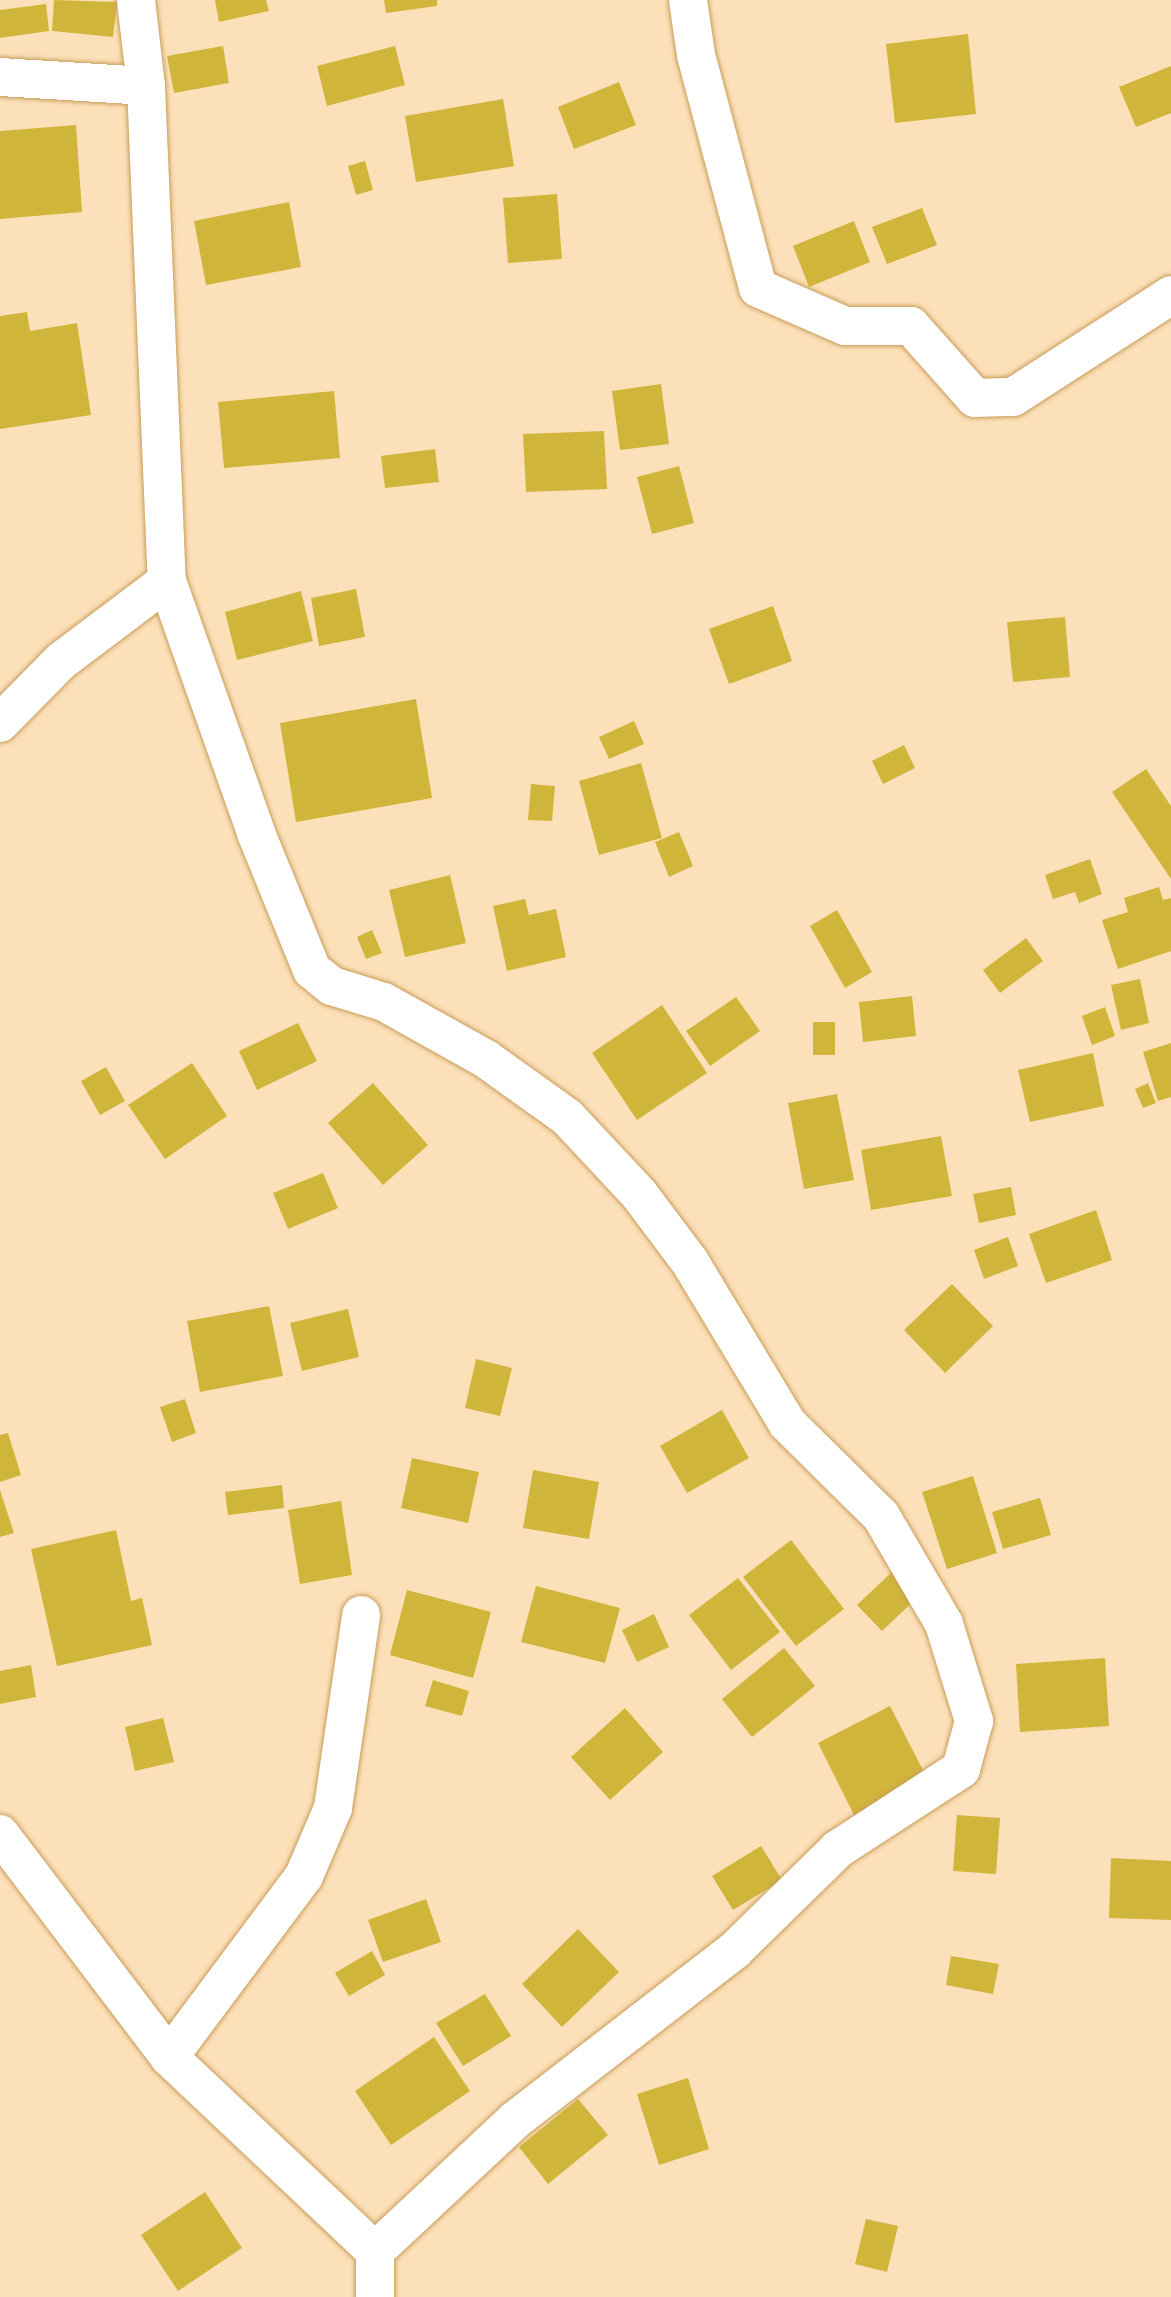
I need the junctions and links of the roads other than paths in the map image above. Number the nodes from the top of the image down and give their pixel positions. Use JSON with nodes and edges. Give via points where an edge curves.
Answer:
{"nodes":[{"id":1,"x":136,"y":0,"type":"edge"},
{"id":2,"x":688,"y":0,"type":"edge"},
{"id":3,"x":0,"y":77,"type":"edge"},
{"id":4,"x":146,"y":86,"type":"junction"},
{"id":5,"x":1171,"y":295,"type":"edge"},
{"id":6,"x":167,"y":581,"type":"junction"},
{"id":7,"x":0,"y":723,"type":"edge"},
{"id":8,"x":361,"y":1615,"type":"dead end"},
{"id":9,"x":0,"y":1834,"type":"edge"},
{"id":10,"x":169,"y":2057,"type":"junction"},
{"id":11,"x":375,"y":2251,"type":"junction"},
{"id":12,"x":375,"y":2297,"type":"edge"}],
"edges":[{"from":1,"to":4,"type":"street"},
{"from":2,"to":5,"type":"street","via":[[696,55],[758,288],[845,326],[911,326],[975,398],[1013,397]]},
{"from":3,"to":4,"type":"street"},
{"from":4,"to":6,"type":"street"},
{"from":6,"to":7,"type":"street","via":[[61,661]]},
{"from":6,"to":11,"type":"street","via":[[256,833],[312,970],[332,986],[384,1002],[486,1059],[567,1117],[639,1194],[690,1262],[787,1423],[881,1516],[944,1624],[974,1721],[961,1769],[838,1849],[735,1950],[514,2121]]},
{"from":8,"to":10,"type":"street","via":[[333,1808],[304,1876]]},
{"from":9,"to":10,"type":"street"},
{"from":10,"to":11,"type":"street"},
{"from":11,"to":12,"type":"street"}]}
